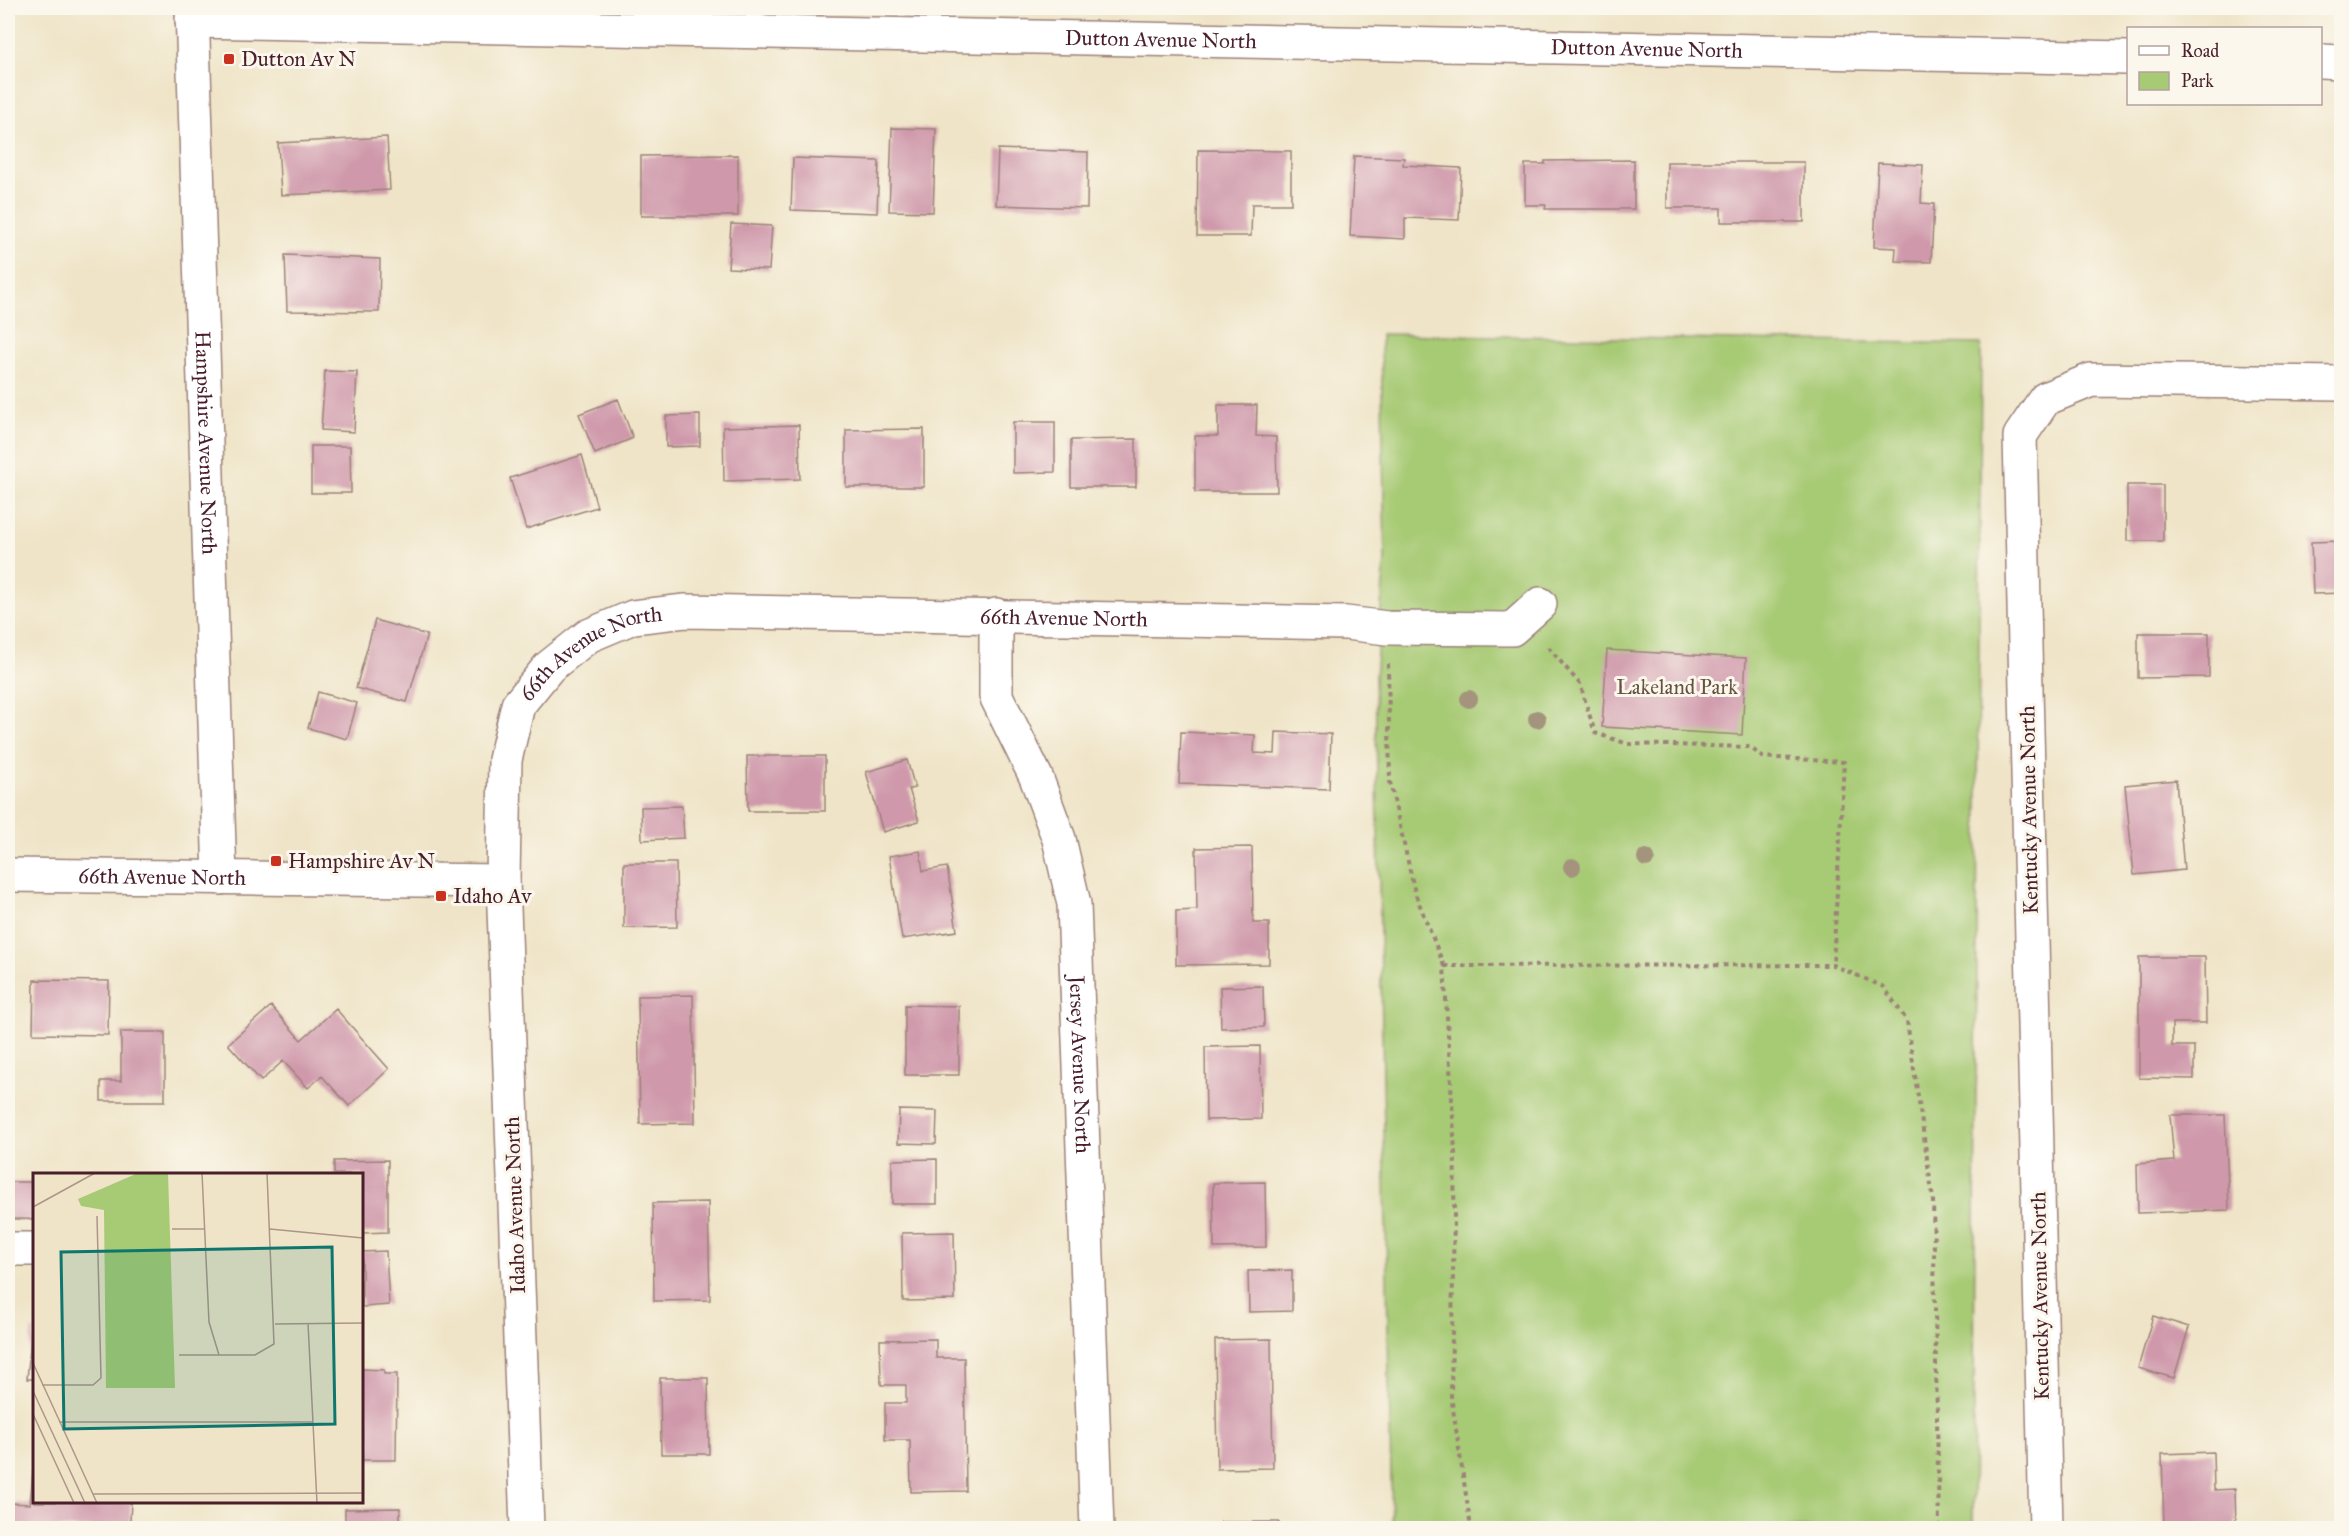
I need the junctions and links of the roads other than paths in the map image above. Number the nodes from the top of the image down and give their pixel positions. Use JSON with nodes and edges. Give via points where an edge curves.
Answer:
{"nodes":[{"id":1,"x":192,"y":14,"type":"edge"},
{"id":2,"x":2127,"y":58,"type":"edge"},
{"id":3,"x":2322,"y":62,"type":"edge"},
{"id":4,"x":2342,"y":62,"type":"edge"},
{"id":5,"x":2342,"y":383,"type":"edge"},
{"id":6,"x":1532,"y":611,"type":"road end"},
{"id":7,"x":996,"y":615,"type":"junction"},
{"id":8,"x":8,"y":874,"type":"edge"},
{"id":9,"x":220,"y":878,"type":"junction"},
{"id":10,"x":503,"y":881,"type":"junction"},
{"id":11,"x":8,"y":1249,"type":"edge"},
{"id":12,"x":33,"y":1249,"type":"edge"},
{"id":13,"x":527,"y":1528,"type":"edge"},
{"id":14,"x":1097,"y":1528,"type":"edge"},
{"id":15,"x":2046,"y":1528,"type":"edge"}],
"edges":[{"from":1,"to":2,"type":"street","name":"Dutton Avenue North"},
{"from":1,"to":9,"type":"street","name":"Hampshire Avenue North"},
{"from":3,"to":4,"type":"street"},
{"from":5,"to":15,"type":"street","name":"Kentucky Avenue North","via":[[2091,380],[2045,399],[2020,436]]},
{"from":6,"to":7,"type":"street","name":"66th Avenue North","via":[[1512,629]]},
{"from":7,"to":10,"type":"street","name":"66th Avenue North","via":[[685,611],[633,617],[588,636],[549,667],[518,705],[505,759]]},
{"from":7,"to":14,"type":"street","name":"Jersey Avenue North","via":[[996,696],[1036,777],[1059,838],[1074,904]]},
{"from":8,"to":9,"type":"street","name":"66th Avenue North"},
{"from":9,"to":10,"type":"street","name":"66th Avenue North"},
{"from":10,"to":13,"type":"street","name":"Idaho Avenue North"},
{"from":11,"to":12,"type":"street"}]}
